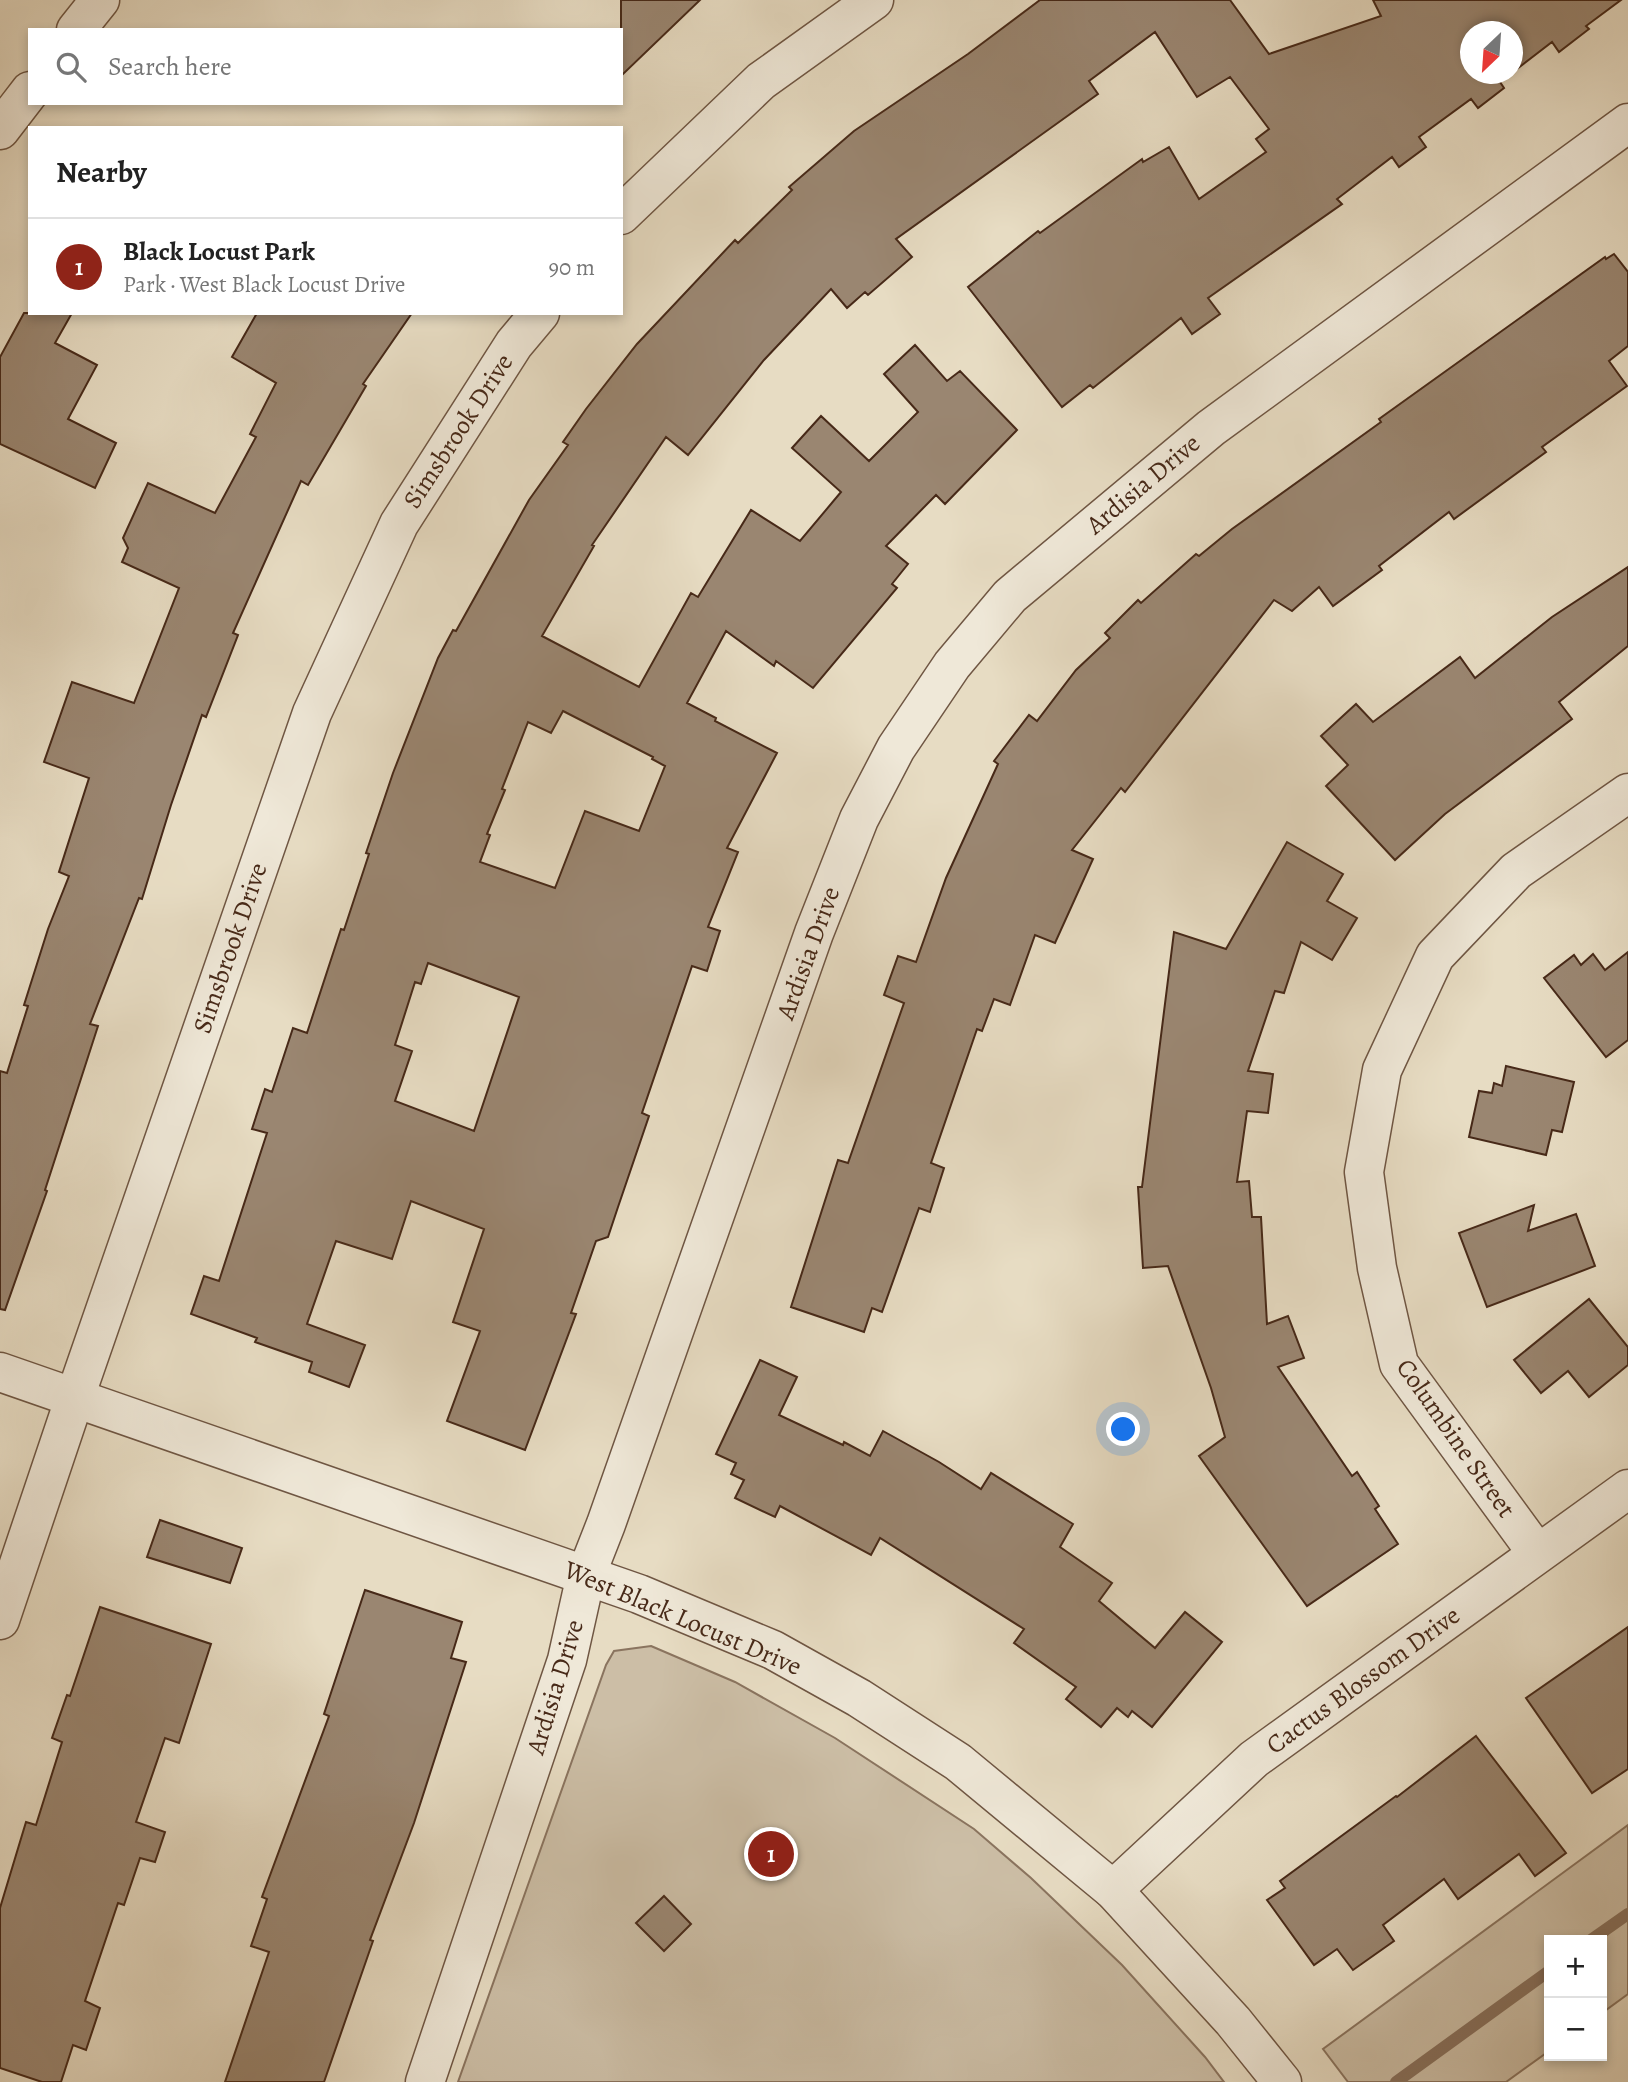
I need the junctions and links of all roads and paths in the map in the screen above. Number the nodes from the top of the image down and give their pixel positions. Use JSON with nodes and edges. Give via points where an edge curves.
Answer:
{"nodes":[{"id":1,"x":100,"y":0,"type":"edge"},
{"id":2,"x":874,"y":0,"type":"edge"},
{"id":3,"x":78,"y":28,"type":"edge"},
{"id":4,"x":28,"y":94,"type":"edge"},
{"id":5,"x":1628,"y":123,"type":"edge"},
{"id":6,"x":0,"y":130,"type":"edge"},
{"id":7,"x":623,"y":213,"type":"edge"},
{"id":8,"x":538,"y":315,"type":"edge"},
{"id":9,"x":1628,"y":793,"type":"edge"},
{"id":10,"x":0,"y":1372,"type":"edge"},
{"id":11,"x":75,"y":1397,"type":"junction"},
{"id":12,"x":1628,"y":1489,"type":"edge"},
{"id":13,"x":1537,"y":1553,"type":"junction"},
{"id":14,"x":586,"y":1575,"type":"junction"},
{"id":15,"x":0,"y":1620,"type":"edge"},
{"id":16,"x":1113,"y":1890,"type":"junction"},
{"id":17,"x":425,"y":2082,"type":"edge"},
{"id":18,"x":1282,"y":2082,"type":"edge"}],
"edges":[{"from":1,"to":3,"type":"street"},
{"from":2,"to":7,"type":"street","via":[[761,81]]},
{"from":4,"to":6,"type":"street"},
{"from":5,"to":14,"type":"street","name":"Ardisia Drive","via":[[1211,428],[1010,596],[952,665],[896,748],[859,819],[809,946]]},
{"from":8,"to":11,"type":"street","name":"Simsbrook Drive","via":[[514,344],[399,524],[312,713]]},
{"from":9,"to":13,"type":"street","name":"Columbine Street","via":[[1516,871],[1434,956],[1382,1070],[1364,1172],[1377,1268],[1399,1364]]},
{"from":10,"to":11,"type":"street","name":"West Black Locust Drive"},
{"from":11,"to":14,"type":"street","name":"West Black Locust Drive"},
{"from":11,"to":15,"type":"street","name":"Simsbrook Drive"},
{"from":12,"to":13,"type":"street","name":"Cactus Blossom Drive"},
{"from":13,"to":16,"type":"street","name":"Cactus Blossom Drive","via":[[1254,1759]]},
{"from":14,"to":16,"type":"street","name":"West Black Locust Drive","via":[[773,1650],[859,1698],[958,1762]]},
{"from":14,"to":17,"type":"street","name":"Ardisia Drive","via":[[567,1660]]},
{"from":16,"to":18,"type":"street","name":"West Black Locust Drive","via":[[1233,2021]]}]}
